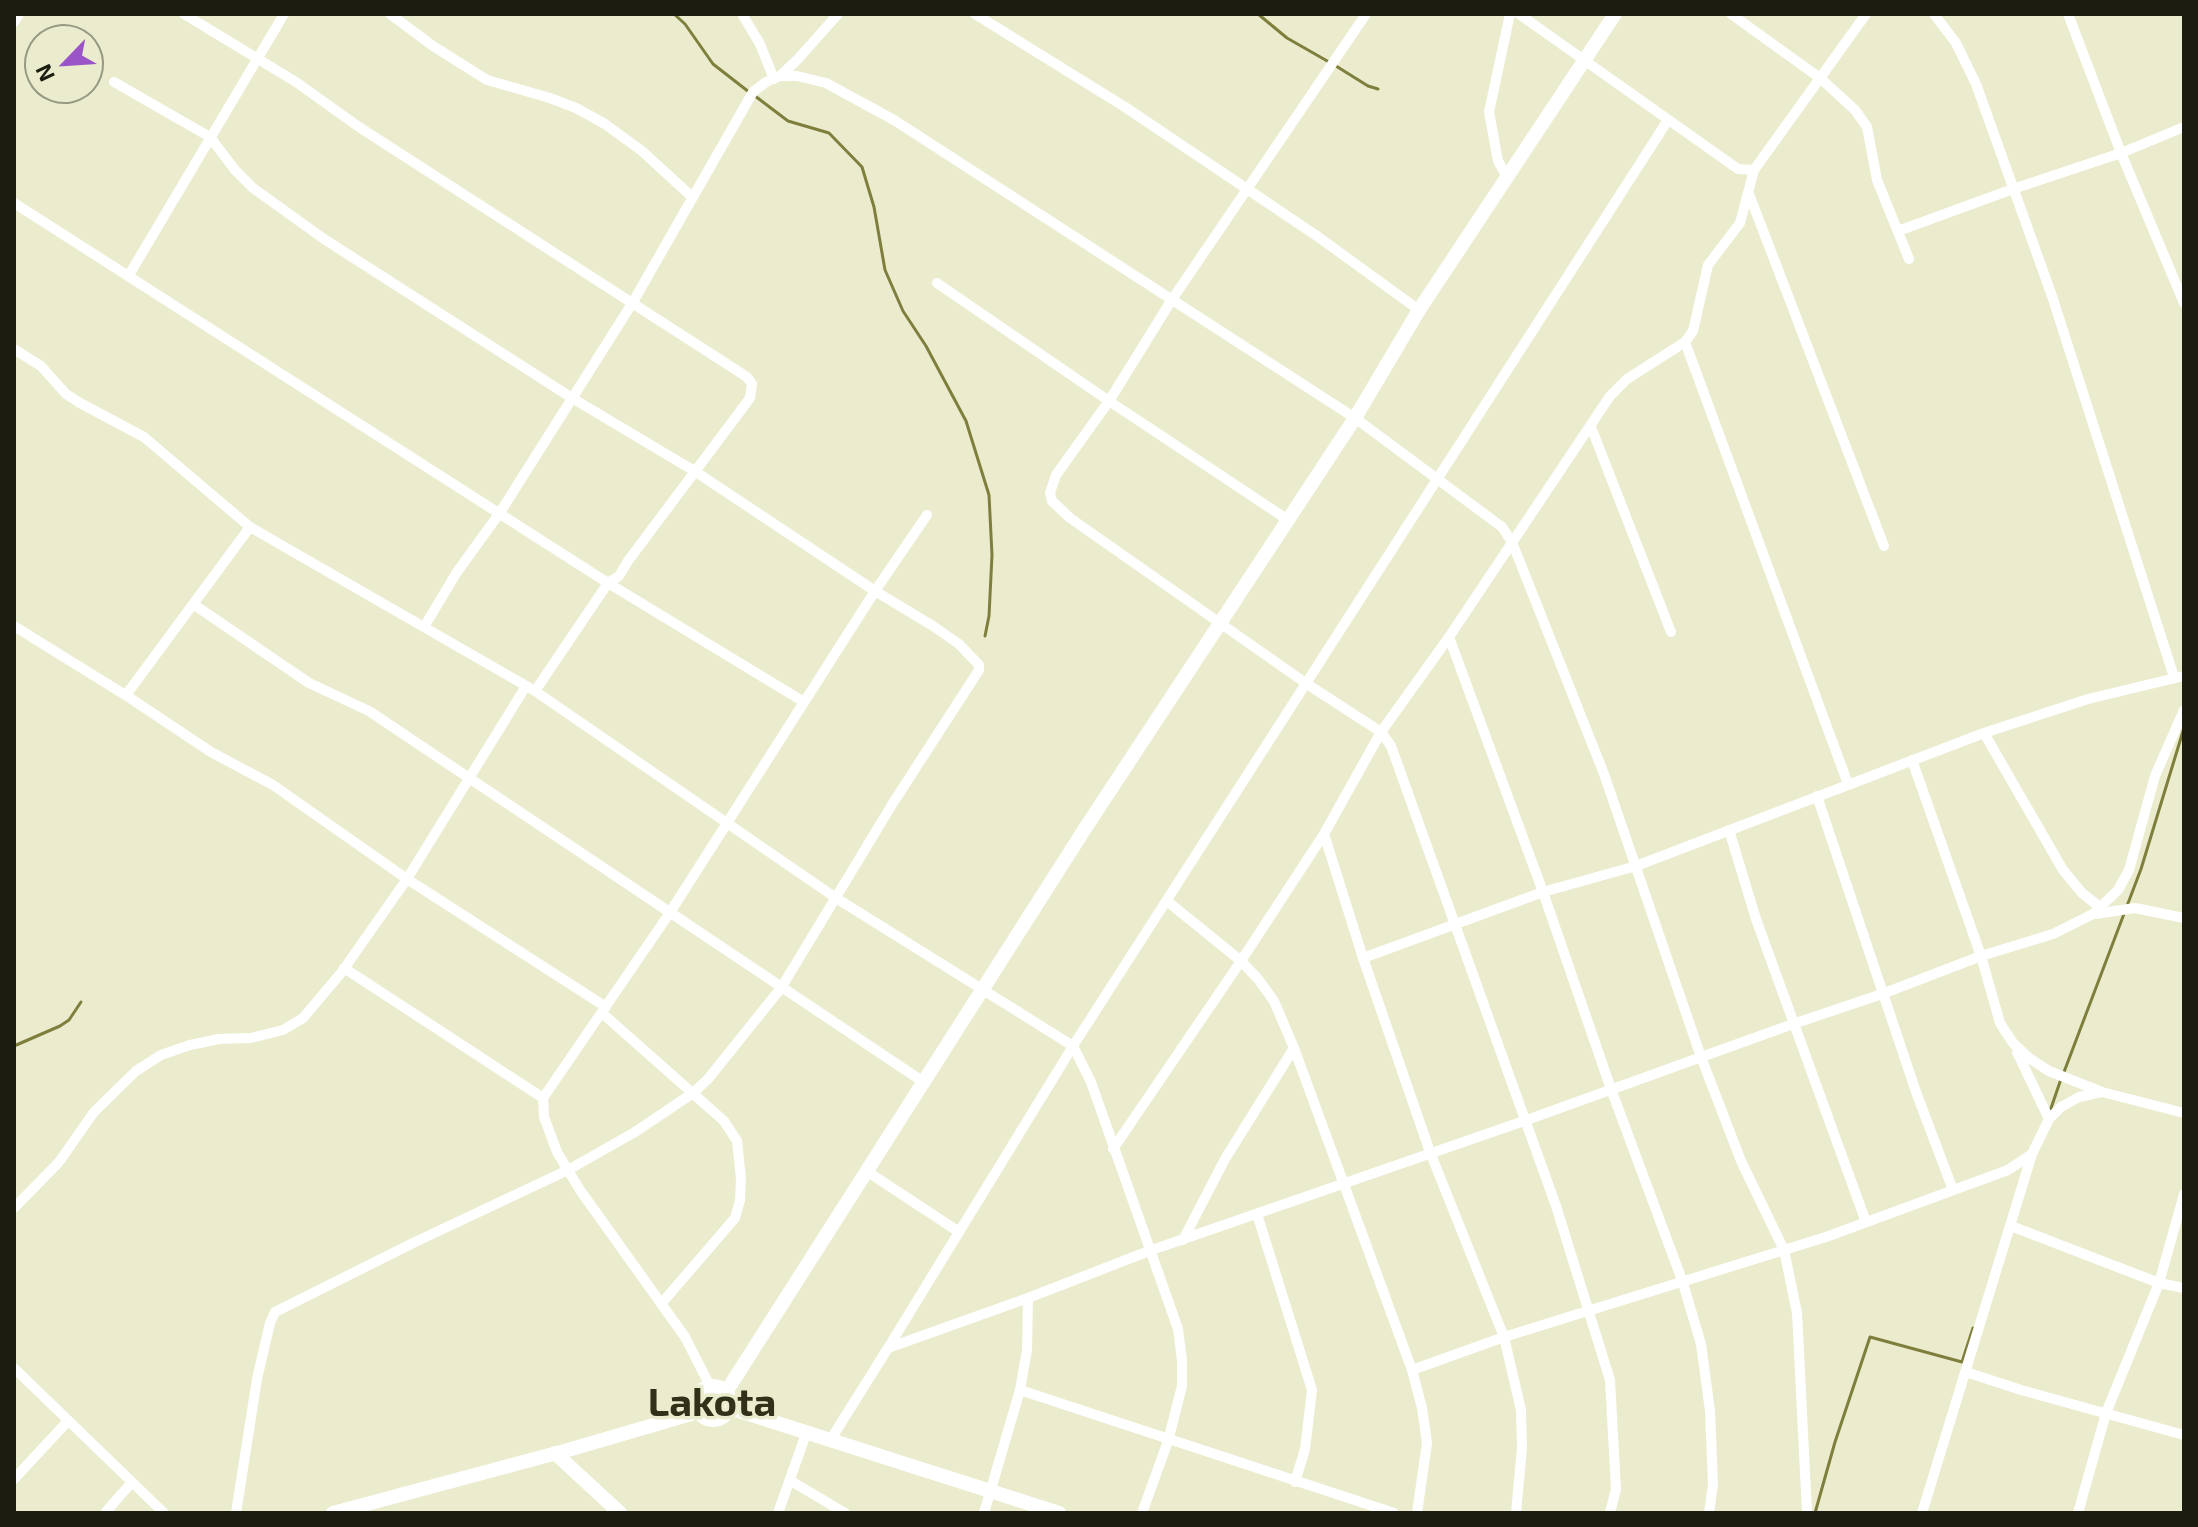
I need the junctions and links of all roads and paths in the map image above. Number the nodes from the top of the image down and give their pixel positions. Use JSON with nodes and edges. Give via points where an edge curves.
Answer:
{"nodes":[{"id":1,"x":19,"y":14,"type":"edge"},
{"id":2,"x":184,"y":14,"type":"edge"},
{"id":3,"x":284,"y":14,"type":"edge"},
{"id":4,"x":390,"y":14,"type":"edge"},
{"id":5,"x":742,"y":14,"type":"edge"},
{"id":6,"x":838,"y":14,"type":"edge"},
{"id":7,"x":975,"y":14,"type":"edge"},
{"id":8,"x":1366,"y":14,"type":"edge"},
{"id":9,"x":1510,"y":14,"type":"edge"},
{"id":10,"x":1519,"y":14,"type":"edge"},
{"id":11,"x":1615,"y":14,"type":"edge"},
{"id":12,"x":1731,"y":14,"type":"edge"},
{"id":13,"x":1866,"y":14,"type":"edge"},
{"id":14,"x":1934,"y":14,"type":"edge"},
{"id":15,"x":2068,"y":14,"type":"edge"},
{"id":16,"x":14,"y":22,"type":"edge"},
{"id":17,"x":257,"y":59,"type":"junction"},
{"id":18,"x":1586,"y":60,"type":"junction"},
{"id":19,"x":777,"y":77,"type":"junction"},
{"id":20,"x":1820,"y":78,"type":"junction"},
{"id":21,"x":114,"y":82,"type":"dead end"},
{"id":22,"x":1668,"y":120,"type":"junction"},
{"id":23,"x":2184,"y":127,"type":"edge"},
{"id":24,"x":210,"y":137,"type":"junction"},
{"id":25,"x":2121,"y":153,"type":"junction"},
{"id":26,"x":1754,"y":170,"type":"junction"},
{"id":27,"x":1508,"y":179,"type":"junction"},
{"id":28,"x":2013,"y":189,"type":"junction"},
{"id":29,"x":1248,"y":190,"type":"junction"},
{"id":30,"x":1749,"y":194,"type":"junction"},
{"id":31,"x":691,"y":196,"type":"junction"},
{"id":32,"x":14,"y":203,"type":"edge"},
{"id":33,"x":1898,"y":231,"type":"junction"},
{"id":34,"x":1909,"y":259,"type":"dead end"},
{"id":35,"x":129,"y":275,"type":"junction"},
{"id":36,"x":937,"y":283,"type":"dead end"},
{"id":37,"x":1171,"y":301,"type":"junction"},
{"id":38,"x":633,"y":302,"type":"junction"},
{"id":39,"x":2184,"y":303,"type":"edge"},
{"id":40,"x":1419,"y":310,"type":"junction"},
{"id":41,"x":1685,"y":342,"type":"junction"},
{"id":42,"x":14,"y":349,"type":"edge"},
{"id":43,"x":572,"y":398,"type":"junction"},
{"id":44,"x":1109,"y":401,"type":"junction"},
{"id":45,"x":1355,"y":418,"type":"junction"},
{"id":46,"x":1591,"y":427,"type":"junction"},
{"id":47,"x":696,"y":472,"type":"junction"},
{"id":48,"x":1438,"y":479,"type":"junction"},
{"id":49,"x":499,"y":514,"type":"junction"},
{"id":50,"x":927,"y":515,"type":"dead end"},
{"id":51,"x":1288,"y":520,"type":"junction"},
{"id":52,"x":250,"y":527,"type":"junction"},
{"id":53,"x":1512,"y":542,"type":"junction"},
{"id":54,"x":1884,"y":546,"type":"dead end"},
{"id":55,"x":608,"y":583,"type":"junction"},
{"id":56,"x":875,"y":591,"type":"junction"},
{"id":57,"x":193,"y":604,"type":"junction"},
{"id":58,"x":1219,"y":624,"type":"junction"},
{"id":59,"x":14,"y":626,"type":"edge"},
{"id":60,"x":424,"y":627,"type":"junction"},
{"id":61,"x":1671,"y":632,"type":"dead end"},
{"id":62,"x":1449,"y":637,"type":"junction"},
{"id":63,"x":2179,"y":676,"type":"edge"},
{"id":64,"x":1307,"y":684,"type":"junction"},
{"id":65,"x":530,"y":688,"type":"junction"},
{"id":66,"x":126,"y":695,"type":"junction"},
{"id":67,"x":804,"y":702,"type":"junction"},
{"id":68,"x":2184,"y":710,"type":"edge"},
{"id":69,"x":1381,"y":732,"type":"junction"},
{"id":70,"x":1984,"y":733,"type":"junction"},
{"id":71,"x":1912,"y":760,"type":"junction"},
{"id":72,"x":471,"y":778,"type":"junction"},
{"id":73,"x":1848,"y":784,"type":"junction"},
{"id":74,"x":1817,"y":796,"type":"junction"},
{"id":75,"x":727,"y":824,"type":"junction"},
{"id":76,"x":1729,"y":830,"type":"junction"},
{"id":77,"x":1324,"y":834,"type":"junction"},
{"id":78,"x":1636,"y":866,"type":"junction"},
{"id":79,"x":407,"y":879,"type":"junction"},
{"id":80,"x":1543,"y":892,"type":"junction"},
{"id":81,"x":836,"y":898,"type":"junction"},
{"id":82,"x":1167,"y":901,"type":"junction"},
{"id":83,"x":2097,"y":911,"type":"junction"},
{"id":84,"x":669,"y":914,"type":"junction"},
{"id":85,"x":2184,"y":918,"type":"edge"},
{"id":86,"x":1453,"y":925,"type":"junction"},
{"id":87,"x":1981,"y":956,"type":"junction"},
{"id":88,"x":1363,"y":958,"type":"junction"},
{"id":89,"x":1241,"y":961,"type":"junction"},
{"id":90,"x":344,"y":968,"type":"junction"},
{"id":91,"x":781,"y":988,"type":"junction"},
{"id":92,"x":984,"y":988,"type":"junction"},
{"id":93,"x":1882,"y":994,"type":"junction"},
{"id":94,"x":604,"y":1010,"type":"junction"},
{"id":95,"x":1793,"y":1024,"type":"junction"},
{"id":96,"x":2013,"y":1043,"type":"junction"},
{"id":97,"x":1073,"y":1046,"type":"junction"},
{"id":98,"x":1294,"y":1048,"type":"junction"},
{"id":99,"x":1701,"y":1057,"type":"junction"},
{"id":100,"x":925,"y":1083,"type":"junction"},
{"id":101,"x":1611,"y":1089,"type":"junction"},
{"id":102,"x":2102,"y":1092,"type":"junction"},
{"id":103,"x":693,"y":1093,"type":"junction"},
{"id":104,"x":543,"y":1098,"type":"junction"},
{"id":105,"x":2184,"y":1113,"type":"edge"},
{"id":106,"x":2049,"y":1119,"type":"junction"},
{"id":107,"x":1524,"y":1121,"type":"junction"},
{"id":108,"x":1113,"y":1149,"type":"junction"},
{"id":109,"x":1430,"y":1152,"type":"junction"},
{"id":110,"x":2032,"y":1154,"type":"junction"},
{"id":111,"x":568,"y":1170,"type":"junction"},
{"id":112,"x":868,"y":1172,"type":"junction"},
{"id":113,"x":1344,"y":1184,"type":"junction"},
{"id":114,"x":1953,"y":1190,"type":"junction"},
{"id":115,"x":2184,"y":1194,"type":"edge"},
{"id":116,"x":14,"y":1208,"type":"edge"},
{"id":117,"x":1257,"y":1214,"type":"junction"},
{"id":118,"x":1866,"y":1222,"type":"junction"},
{"id":119,"x":2011,"y":1226,"type":"junction"},
{"id":120,"x":959,"y":1232,"type":"junction"},
{"id":121,"x":1183,"y":1240,"type":"junction"},
{"id":122,"x":1784,"y":1250,"type":"junction"},
{"id":123,"x":1149,"y":1251,"type":"junction"},
{"id":124,"x":1682,"y":1280,"type":"junction"},
{"id":125,"x":2159,"y":1283,"type":"junction"},
{"id":126,"x":2184,"y":1288,"type":"edge"},
{"id":127,"x":1028,"y":1298,"type":"junction"},
{"id":128,"x":661,"y":1304,"type":"junction"},
{"id":129,"x":1590,"y":1310,"type":"junction"},
{"id":130,"x":1504,"y":1337,"type":"junction"},
{"id":131,"x":888,"y":1348,"type":"junction"},
{"id":132,"x":14,"y":1368,"type":"edge"},
{"id":133,"x":1412,"y":1370,"type":"junction"},
{"id":134,"x":1966,"y":1372,"type":"junction"},
{"id":135,"x":710,"y":1386,"type":"junction"},
{"id":136,"x":1020,"y":1390,"type":"junction"},
{"id":137,"x":726,"y":1392,"type":"junction"},
{"id":138,"x":730,"y":1408,"type":"junction"},
{"id":139,"x":698,"y":1412,"type":"junction"},
{"id":140,"x":2106,"y":1413,"type":"junction"},
{"id":141,"x":68,"y":1421,"type":"junction"},
{"id":142,"x":807,"y":1431,"type":"junction"},
{"id":143,"x":2184,"y":1435,"type":"edge"},
{"id":144,"x":831,"y":1439,"type":"junction"},
{"id":145,"x":1168,"y":1441,"type":"junction"},
{"id":146,"x":555,"y":1453,"type":"junction"},
{"id":147,"x":14,"y":1479,"type":"edge"},
{"id":148,"x":791,"y":1481,"type":"junction"},
{"id":149,"x":132,"y":1482,"type":"junction"},
{"id":150,"x":1295,"y":1482,"type":"junction"},
{"id":151,"x":992,"y":1491,"type":"junction"},
{"id":152,"x":105,"y":1513,"type":"edge"},
{"id":153,"x":164,"y":1513,"type":"edge"},
{"id":154,"x":236,"y":1513,"type":"edge"},
{"id":155,"x":333,"y":1513,"type":"edge"},
{"id":156,"x":620,"y":1513,"type":"edge"},
{"id":157,"x":778,"y":1513,"type":"edge"},
{"id":158,"x":845,"y":1513,"type":"edge"},
{"id":159,"x":984,"y":1513,"type":"edge"},
{"id":160,"x":1059,"y":1513,"type":"edge"},
{"id":161,"x":1142,"y":1513,"type":"edge"},
{"id":162,"x":1394,"y":1513,"type":"edge"},
{"id":163,"x":1417,"y":1513,"type":"edge"},
{"id":164,"x":1516,"y":1513,"type":"edge"},
{"id":165,"x":1610,"y":1513,"type":"edge"},
{"id":166,"x":1709,"y":1513,"type":"edge"},
{"id":167,"x":1807,"y":1513,"type":"edge"},
{"id":168,"x":1922,"y":1513,"type":"edge"},
{"id":169,"x":2078,"y":1513,"type":"edge"}],
"edges":[{"from":1,"to":16,"type":"street"},
{"from":2,"to":17,"type":"street"},
{"from":3,"to":17,"type":"street"},
{"from":4,"to":31,"type":"street","via":[[487,80],[550,98],[605,124]]},
{"from":5,"to":19,"type":"street"},
{"from":6,"to":19,"type":"street"},
{"from":7,"to":29,"type":"street"},
{"from":8,"to":29,"type":"street"},
{"from":9,"to":27,"type":"street","via":[[1489,112],[1498,161]]},
{"from":10,"to":18,"type":"street"},
{"from":11,"to":18,"type":"main road"},
{"from":12,"to":20,"type":"street"},
{"from":13,"to":20,"type":"street"},
{"from":14,"to":28,"type":"street","via":[[1976,84]]},
{"from":15,"to":25,"type":"street"},
{"from":17,"to":24,"type":"street"},
{"from":17,"to":38,"type":"street"},
{"from":18,"to":22,"type":"street"},
{"from":18,"to":27,"type":"main road"},
{"from":19,"to":31,"type":"street","via":[[753,92]]},
{"from":19,"to":37,"type":"street","via":[[826,83],[894,120]]},
{"from":20,"to":26,"type":"street"},
{"from":20,"to":33,"type":"street","via":[[1867,127],[1877,180]]},
{"from":21,"to":24,"type":"street"},
{"from":22,"to":26,"type":"street","via":[[1738,169]]},
{"from":22,"to":48,"type":"street"},
{"from":23,"to":25,"type":"street"},
{"from":24,"to":35,"type":"street"},
{"from":24,"to":43,"type":"street","via":[[253,188],[297,220]]},
{"from":25,"to":28,"type":"street"},
{"from":25,"to":39,"type":"street"},
{"from":26,"to":30,"type":"street"},
{"from":27,"to":40,"type":"main road"},
{"from":28,"to":33,"type":"street"},
{"from":28,"to":63,"type":"street"},
{"from":29,"to":37,"type":"street"},
{"from":29,"to":40,"type":"street"},
{"from":30,"to":41,"type":"street","via":[[1740,223],[1708,265],[1693,331]]},
{"from":30,"to":54,"type":"street"},
{"from":31,"to":38,"type":"street"},
{"from":32,"to":35,"type":"street"},
{"from":33,"to":34,"type":"street"},
{"from":35,"to":49,"type":"street"},
{"from":36,"to":44,"type":"street"},
{"from":37,"to":44,"type":"street"},
{"from":37,"to":45,"type":"street"},
{"from":38,"to":43,"type":"street"},
{"from":38,"to":47,"type":"street","via":[[752,384],[750,398]]},
{"from":40,"to":45,"type":"main road"},
{"from":41,"to":46,"type":"street","via":[[1627,379]]},
{"from":41,"to":73,"type":"street"},
{"from":42,"to":52,"type":"street","via":[[41,366],[66,394],[144,437]]},
{"from":43,"to":47,"type":"street"},
{"from":43,"to":49,"type":"street"},
{"from":44,"to":51,"type":"street"},
{"from":44,"to":58,"type":"street","via":[[1056,475],[1050,487],[1052,501]]},
{"from":45,"to":48,"type":"street"},
{"from":45,"to":51,"type":"main road"},
{"from":46,"to":53,"type":"street"},
{"from":46,"to":61,"type":"street"},
{"from":47,"to":55,"type":"street","via":[[619,576]]},
{"from":47,"to":56,"type":"street"},
{"from":48,"to":53,"type":"street","via":[[1502,527]]},
{"from":48,"to":64,"type":"street"},
{"from":49,"to":55,"type":"street"},
{"from":49,"to":60,"type":"street"},
{"from":50,"to":56,"type":"street"},
{"from":51,"to":58,"type":"main road"},
{"from":52,"to":57,"type":"street"},
{"from":52,"to":60,"type":"street"},
{"from":53,"to":62,"type":"street"},
{"from":53,"to":78,"type":"street"},
{"from":55,"to":65,"type":"street"},
{"from":55,"to":67,"type":"street"},
{"from":56,"to":67,"type":"street"},
{"from":56,"to":81,"type":"street","via":[[959,644],[979,670]]},
{"from":57,"to":66,"type":"street"},
{"from":57,"to":72,"type":"street","via":[[309,683],[369,711]]},
{"from":58,"to":64,"type":"street"},
{"from":58,"to":92,"type":"main road"},
{"from":59,"to":66,"type":"street"},
{"from":60,"to":65,"type":"street"},
{"from":62,"to":69,"type":"street"},
{"from":62,"to":80,"type":"street"},
{"from":63,"to":70,"type":"street"},
{"from":64,"to":69,"type":"street"},
{"from":64,"to":82,"type":"street"},
{"from":65,"to":72,"type":"street"},
{"from":65,"to":75,"type":"street"},
{"from":66,"to":79,"type":"street","via":[[288,795]]},
{"from":67,"to":75,"type":"street"},
{"from":68,"to":83,"type":"street","via":[[2155,776],[2129,870]]},
{"from":69,"to":77,"type":"street"},
{"from":69,"to":86,"type":"street","via":[[1398,760]]},
{"from":70,"to":71,"type":"street"},
{"from":70,"to":83,"type":"street","via":[[2063,870]]},
{"from":71,"to":73,"type":"street"},
{"from":71,"to":87,"type":"street"},
{"from":72,"to":79,"type":"street"},
{"from":72,"to":84,"type":"street"},
{"from":73,"to":74,"type":"street"},
{"from":74,"to":76,"type":"street"},
{"from":74,"to":93,"type":"street"},
{"from":75,"to":81,"type":"street"},
{"from":75,"to":84,"type":"street"},
{"from":76,"to":78,"type":"street"},
{"from":76,"to":95,"type":"street"},
{"from":77,"to":88,"type":"street"},
{"from":77,"to":89,"type":"street"},
{"from":78,"to":80,"type":"street"},
{"from":78,"to":99,"type":"street"},
{"from":79,"to":90,"type":"street"},
{"from":79,"to":94,"type":"street"},
{"from":80,"to":86,"type":"street"},
{"from":80,"to":101,"type":"street"},
{"from":81,"to":91,"type":"street"},
{"from":81,"to":92,"type":"street"},
{"from":82,"to":89,"type":"street"},
{"from":82,"to":97,"type":"street"},
{"from":83,"to":85,"type":"street","via":[[2135,908]]},
{"from":83,"to":87,"type":"street","via":[[2053,934]]},
{"from":84,"to":91,"type":"street"},
{"from":84,"to":94,"type":"street"},
{"from":86,"to":88,"type":"street"},
{"from":86,"to":107,"type":"street"},
{"from":87,"to":93,"type":"street"},
{"from":87,"to":96,"type":"street","via":[[2000,1023]]},
{"from":88,"to":109,"type":"street"},
{"from":89,"to":98,"type":"street","via":[[1274,1001]]},
{"from":89,"to":108,"type":"street"},
{"from":90,"to":104,"type":"street"},
{"from":90,"to":116,"type":"street","via":[[303,1018],[283,1030],[190,1045],[136,1071]]},
{"from":91,"to":100,"type":"street"},
{"from":91,"to":103,"type":"street"},
{"from":92,"to":97,"type":"street"},
{"from":92,"to":100,"type":"main road"},
{"from":93,"to":95,"type":"street"},
{"from":93,"to":114,"type":"street"},
{"from":94,"to":103,"type":"street"},
{"from":94,"to":104,"type":"street"},
{"from":95,"to":99,"type":"street"},
{"from":95,"to":118,"type":"street"},
{"from":96,"to":102,"type":"street","via":[[2049,1071]]},
{"from":96,"to":106,"type":"street"},
{"from":97,"to":108,"type":"street"},
{"from":97,"to":120,"type":"street"},
{"from":98,"to":113,"type":"street"},
{"from":98,"to":121,"type":"street","via":[[1225,1159]]},
{"from":99,"to":101,"type":"street"},
{"from":99,"to":122,"type":"street"},
{"from":100,"to":112,"type":"main road"},
{"from":101,"to":107,"type":"street"},
{"from":101,"to":124,"type":"street"},
{"from":102,"to":105,"type":"street"},
{"from":102,"to":106,"type":"street","via":[[2079,1097]]},
{"from":103,"to":111,"type":"street"},
{"from":103,"to":128,"type":"street","via":[[737,1141],[740,1200],[735,1218]]},
{"from":104,"to":111,"type":"street","via":[[544,1117]]},
{"from":106,"to":110,"type":"street"},
{"from":107,"to":109,"type":"street"},
{"from":107,"to":129,"type":"street"},
{"from":108,"to":123,"type":"street"},
{"from":109,"to":113,"type":"street"},
{"from":109,"to":130,"type":"street"},
{"from":110,"to":114,"type":"street","via":[[2008,1170]]},
{"from":110,"to":119,"type":"street"},
{"from":111,"to":128,"type":"street"},
{"from":111,"to":154,"type":"street","via":[[275,1312],[257,1379]]},
{"from":112,"to":120,"type":"street"},
{"from":112,"to":137,"type":"main road"},
{"from":113,"to":117,"type":"street"},
{"from":113,"to":133,"type":"street"},
{"from":114,"to":118,"type":"street"},
{"from":115,"to":125,"type":"street"},
{"from":117,"to":121,"type":"street"},
{"from":117,"to":150,"type":"street","via":[[1312,1390]]},
{"from":118,"to":122,"type":"street"},
{"from":119,"to":125,"type":"street"},
{"from":119,"to":134,"type":"street"},
{"from":120,"to":131,"type":"street"},
{"from":121,"to":123,"type":"street"},
{"from":122,"to":124,"type":"street"},
{"from":122,"to":167,"type":"street","via":[[1797,1313]]},
{"from":123,"to":127,"type":"street"},
{"from":123,"to":145,"type":"street","via":[[1178,1329],[1182,1360],[1182,1386]]},
{"from":124,"to":129,"type":"street"},
{"from":124,"to":166,"type":"street","via":[[1701,1344],[1710,1411]]},
{"from":125,"to":126,"type":"street"},
{"from":125,"to":140,"type":"street"},
{"from":127,"to":131,"type":"street"},
{"from":127,"to":136,"type":"street"},
{"from":128,"to":135,"type":"street"},
{"from":129,"to":130,"type":"street"},
{"from":129,"to":165,"type":"street","via":[[1610,1380],[1616,1489]]},
{"from":130,"to":133,"type":"street"},
{"from":130,"to":164,"type":"street","via":[[1521,1410]]},
{"from":131,"to":144,"type":"street"},
{"from":132,"to":141,"type":"street"},
{"from":133,"to":163,"type":"street","via":[[1427,1443]]},
{"from":134,"to":140,"type":"street"},
{"from":134,"to":168,"type":"street"},
{"from":135,"to":137,"type":"main road"},
{"from":135,"to":139,"type":"main road","via":[[697,1398]]},
{"from":136,"to":145,"type":"street"},
{"from":136,"to":151,"type":"street"},
{"from":137,"to":138,"type":"main road"},
{"from":138,"to":139,"type":"main road","via":[[715,1420]]},
{"from":138,"to":142,"type":"main road"},
{"from":139,"to":146,"type":"main road"},
{"from":140,"to":143,"type":"street"},
{"from":140,"to":169,"type":"street"},
{"from":141,"to":147,"type":"street"},
{"from":141,"to":149,"type":"street"},
{"from":142,"to":144,"type":"main road"},
{"from":142,"to":148,"type":"street"},
{"from":144,"to":151,"type":"main road"},
{"from":145,"to":150,"type":"street"},
{"from":145,"to":161,"type":"street"},
{"from":146,"to":155,"type":"main road"},
{"from":146,"to":156,"type":"main road"},
{"from":148,"to":157,"type":"street"},
{"from":148,"to":158,"type":"street"},
{"from":149,"to":152,"type":"street"},
{"from":149,"to":153,"type":"street"},
{"from":150,"to":162,"type":"street"},
{"from":151,"to":159,"type":"street"},
{"from":151,"to":160,"type":"main road"}]}
